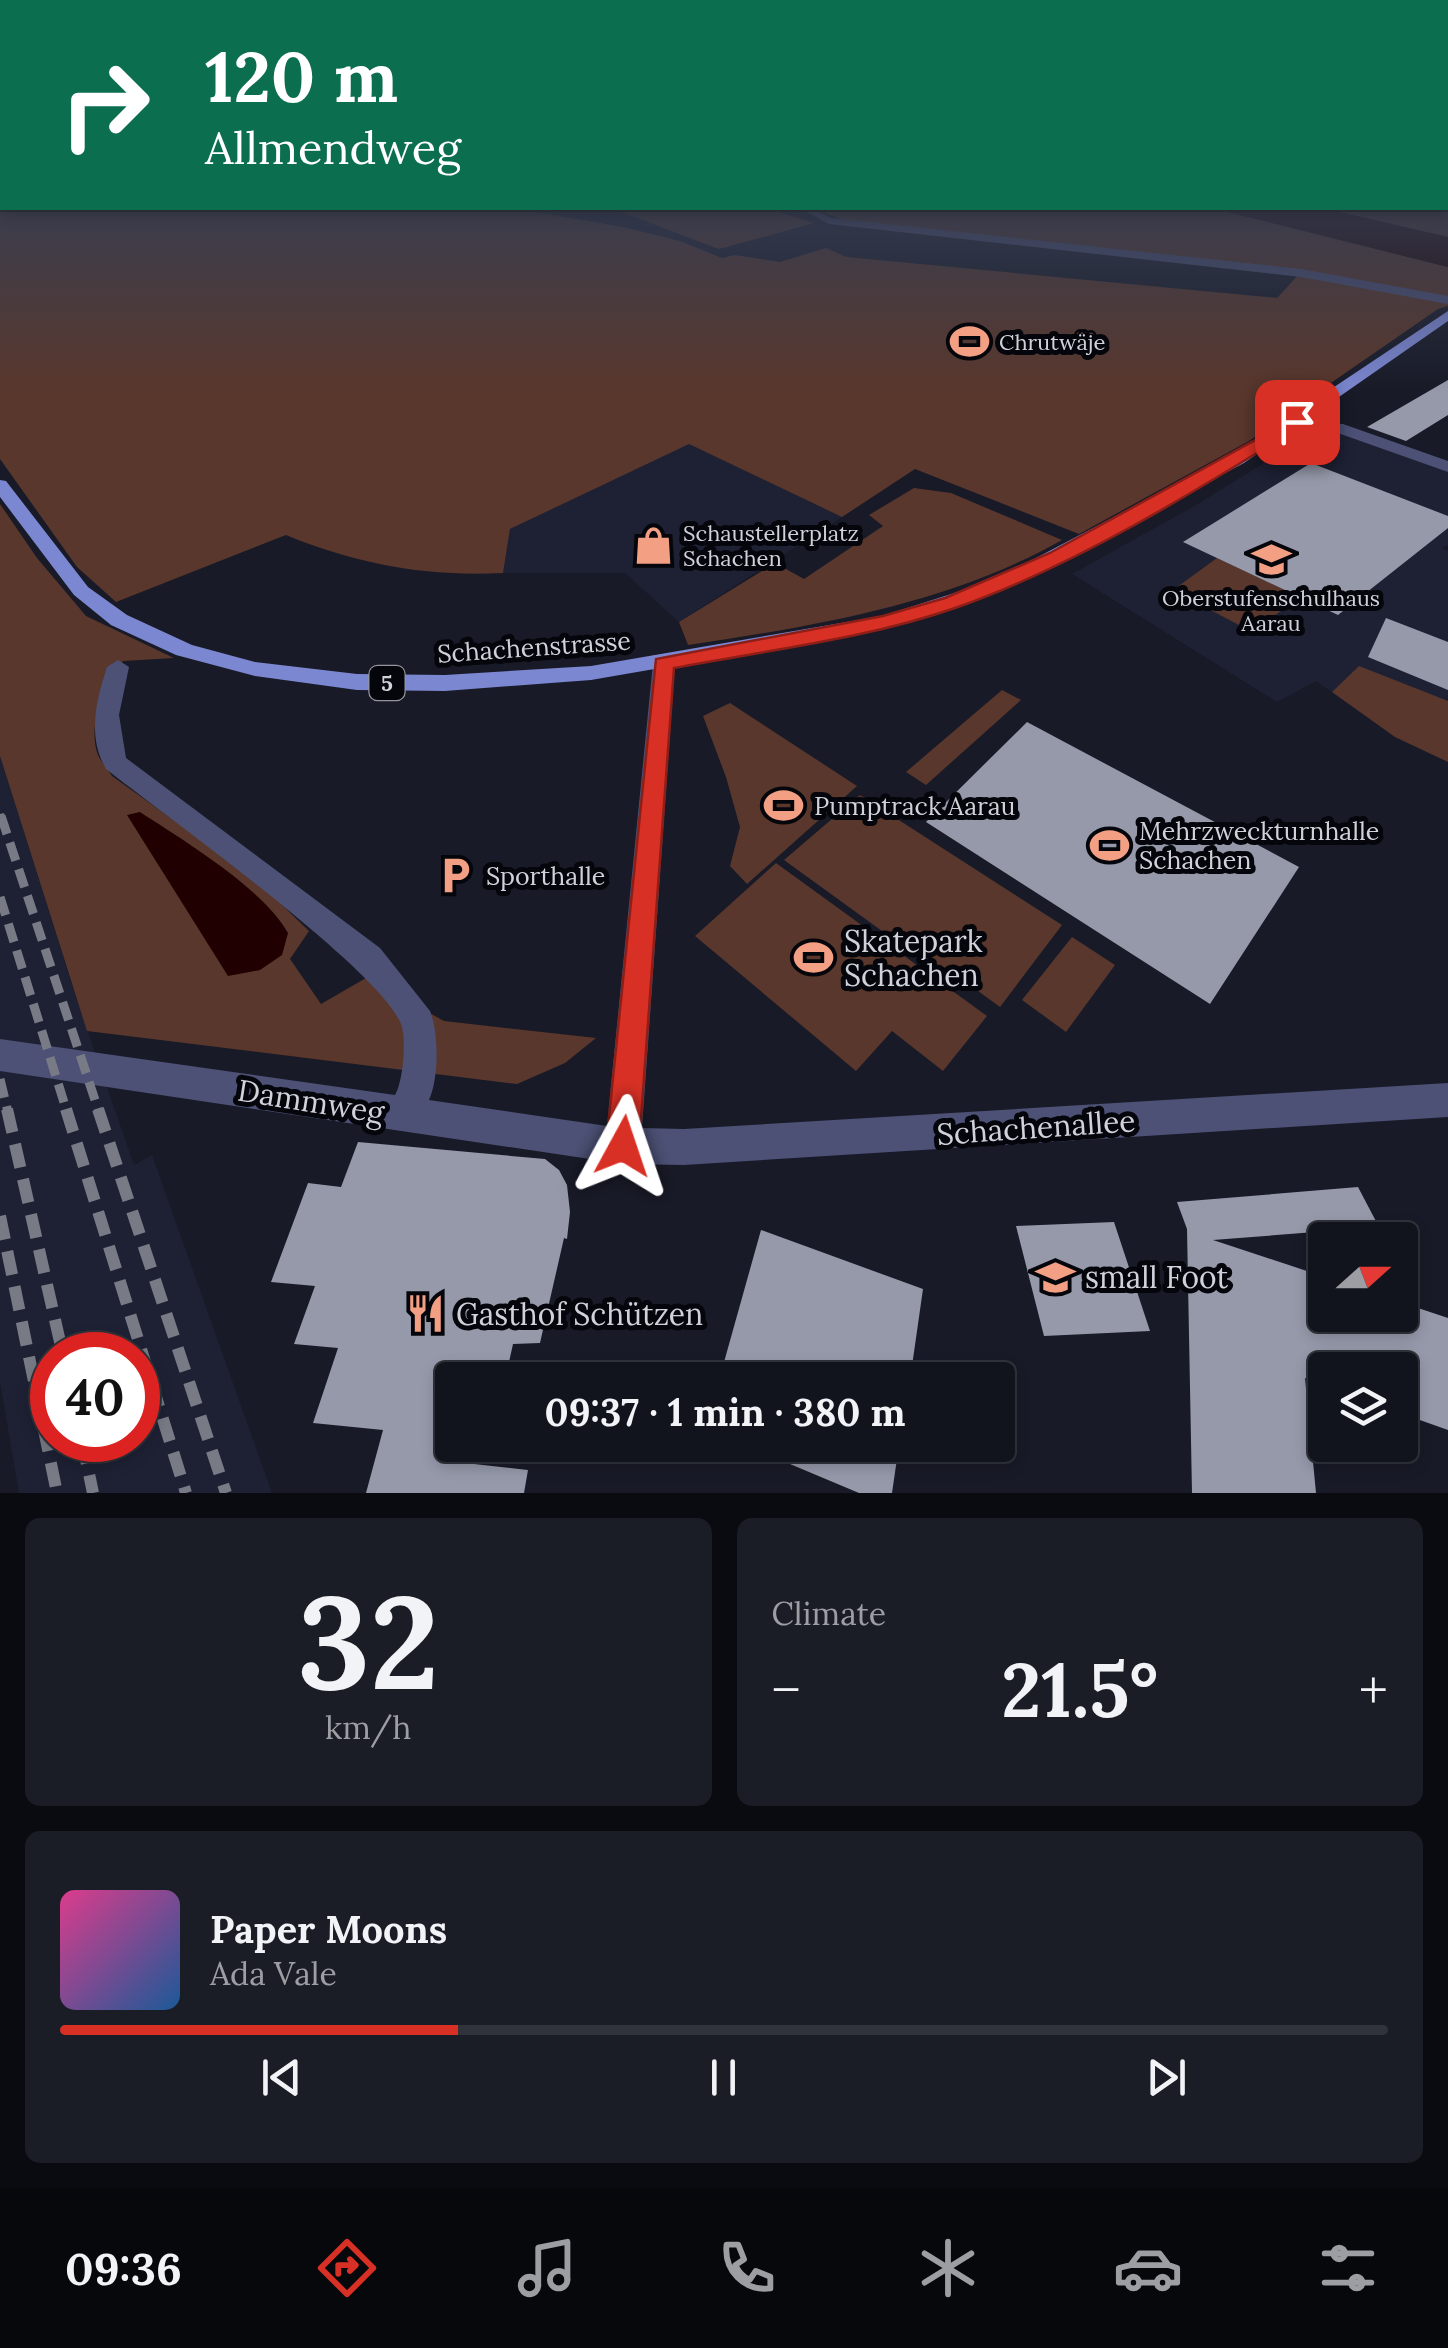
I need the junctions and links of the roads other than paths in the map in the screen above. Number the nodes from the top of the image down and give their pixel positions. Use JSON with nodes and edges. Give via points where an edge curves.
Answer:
{"nodes":[{"id":1,"x":1126,"y":254,"type":"edge"},
{"id":2,"x":1448,"y":300,"type":"edge"},
{"id":3,"x":1448,"y":316,"type":"edge"},
{"id":4,"x":1321,"y":424,"type":"junction"},
{"id":5,"x":1448,"y":467,"type":"edge"},
{"id":6,"x":0,"y":485,"type":"edge"},
{"id":7,"x":664,"y":663,"type":"junction"},
{"id":8,"x":118,"y":667,"type":"dead end"},
{"id":9,"x":0,"y":1056,"type":"edge"},
{"id":10,"x":1448,"y":1100,"type":"edge"},
{"id":11,"x":403,"y":1116,"type":"junction"},
{"id":12,"x":623,"y":1146,"type":"junction"}],
"edges":[{"from":1,"to":2,"type":"street","via":[[1301,273]]},
{"from":3,"to":4,"type":"main road","number":"5"},
{"from":4,"to":5,"type":"street"},
{"from":4,"to":7,"type":"main road","number":"5","via":[[1238,459],[1057,557],[952,602],[885,622]]},
{"from":6,"to":7,"type":"main road","name":"Schachenstrasse","number":"5","via":[[99,606],[151,636],[218,660],[317,678],[395,683],[494,681]]},
{"from":7,"to":12,"type":"street"},
{"from":8,"to":11,"type":"street","via":[[105,712],[115,764],[368,958],[418,1022],[416,1089]]},
{"from":9,"to":11,"type":"street","name":"Dammweg"},
{"from":10,"to":12,"type":"street","name":"Schachenallee"},
{"from":11,"to":12,"type":"street","name":"Dammweg"}]}
